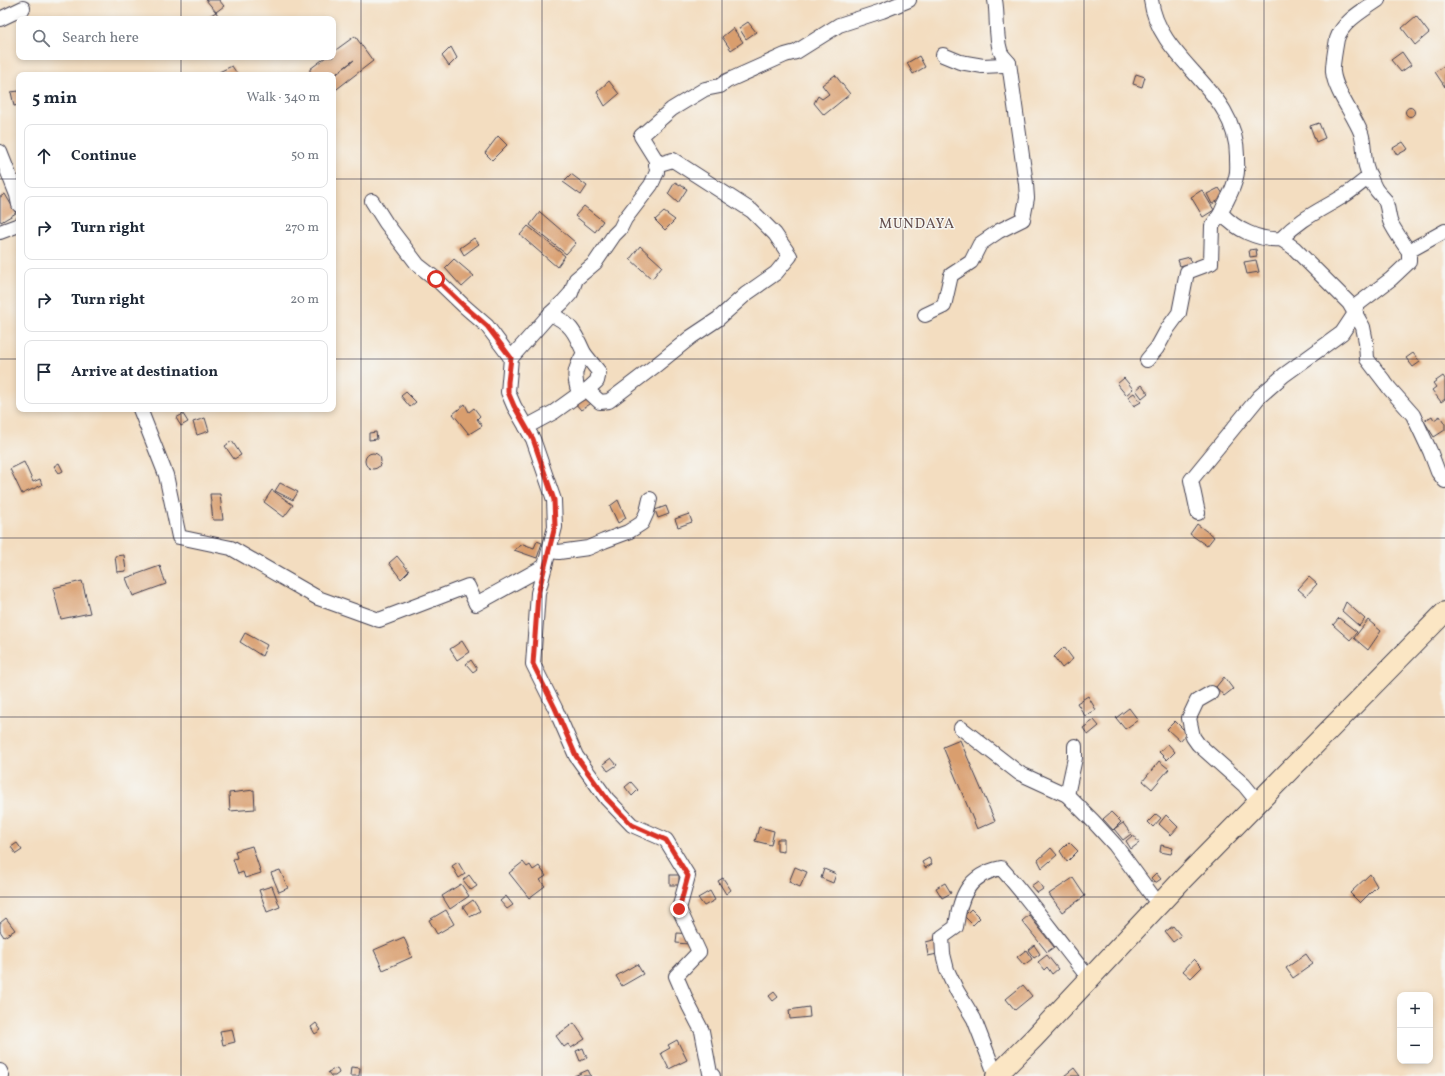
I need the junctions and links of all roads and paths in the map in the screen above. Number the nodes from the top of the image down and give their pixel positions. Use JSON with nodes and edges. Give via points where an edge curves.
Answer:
{"nodes":[{"id":1,"x":909,"y":0,"type":"edge"},
{"id":2,"x":995,"y":0,"type":"edge"},
{"id":3,"x":1151,"y":0,"type":"edge"},
{"id":4,"x":1378,"y":0,"type":"edge"},
{"id":5,"x":23,"y":8,"type":"dead end"},
{"id":6,"x":0,"y":19,"type":"edge"},
{"id":7,"x":943,"y":55,"type":"dead end"},
{"id":8,"x":1009,"y":63,"type":"junction"},
{"id":9,"x":0,"y":152,"type":"edge"},
{"id":10,"x":656,"y":165,"type":"junction"},
{"id":11,"x":1370,"y":176,"type":"junction"},
{"id":12,"x":16,"y":192,"type":"edge"},
{"id":13,"x":372,"y":201,"type":"dead end"},
{"id":14,"x":1221,"y":213,"type":"junction"},
{"id":15,"x":16,"y":226,"type":"edge"},
{"id":16,"x":1445,"y":231,"type":"edge"},
{"id":17,"x":0,"y":232,"type":"edge"},
{"id":18,"x":1280,"y":239,"type":"junction"},
{"id":19,"x":1409,"y":251,"type":"junction"},
{"id":20,"x":1354,"y":310,"type":"junction"},
{"id":21,"x":550,"y":314,"type":"junction"},
{"id":22,"x":925,"y":315,"type":"dead end"},
{"id":23,"x":584,"y":353,"type":"junction"},
{"id":24,"x":511,"y":358,"type":"junction"},
{"id":25,"x":1147,"y":360,"type":"dead end"},
{"id":26,"x":583,"y":392,"type":"junction"},
{"id":27,"x":141,"y":412,"type":"edge"},
{"id":28,"x":526,"y":427,"type":"junction"},
{"id":29,"x":1445,"y":481,"type":"edge"},
{"id":30,"x":650,"y":499,"type":"dead end"},
{"id":31,"x":1198,"y":513,"type":"dead end"},
{"id":32,"x":549,"y":551,"type":"junction"},
{"id":33,"x":545,"y":566,"type":"junction"},
{"id":34,"x":1445,"y":612,"type":"edge"},
{"id":35,"x":1211,"y":693,"type":"dead end"},
{"id":36,"x":961,"y":728,"type":"dead end"},
{"id":37,"x":1075,"y":746,"type":"dead end"},
{"id":38,"x":1067,"y":795,"type":"junction"},
{"id":39,"x":1258,"y":802,"type":"junction"},
{"id":40,"x":1159,"y":905,"type":"junction"},
{"id":41,"x":1089,"y":978,"type":"junction"},
{"id":42,"x":0,"y":1071,"type":"edge"},
{"id":43,"x":2,"y":1076,"type":"edge"},
{"id":44,"x":713,"y":1076,"type":"edge"},
{"id":45,"x":996,"y":1076,"type":"edge"}],
"edges":[{"from":1,"to":10,"type":"street","via":[[839,25],[796,52],[720,86],[705,89],[672,109],[641,136],[656,160]]},
{"from":2,"to":8,"type":"street","via":[[1000,52]]},
{"from":3,"to":14,"type":"street","via":[[1158,25],[1167,40],[1220,103],[1234,128],[1238,147],[1237,175],[1231,195]]},
{"from":4,"to":11,"type":"street","via":[[1347,24],[1338,38],[1333,72],[1339,90],[1361,133]]},
{"from":5,"to":6,"type":"street"},
{"from":7,"to":8,"type":"street","via":[[960,62],[983,66]]},
{"from":8,"to":22,"type":"street","via":[[1026,184],[1024,219],[980,244],[971,262],[951,275],[944,306]]},
{"from":9,"to":12,"type":"street"},
{"from":10,"to":21,"type":"street","via":[[657,172],[651,185],[620,229],[595,264],[576,279],[571,293]]},
{"from":10,"to":26,"type":"street","via":[[673,160],[752,211],[775,234],[790,256],[776,273],[609,401],[600,402]]},
{"from":11,"to":18,"type":"street","via":[[1343,196],[1304,218]]},
{"from":11,"to":19,"type":"street","via":[[1386,204],[1390,222]]},
{"from":13,"to":24,"type":"street","via":[[418,265],[487,326]]},
{"from":14,"to":18,"type":"street","via":[[1229,222],[1249,233],[1270,240]]},
{"from":14,"to":25,"type":"street","via":[[1212,226],[1211,263],[1187,272],[1179,313]]},
{"from":15,"to":17,"type":"street"},
{"from":16,"to":19,"type":"street"},
{"from":18,"to":20,"type":"street","via":[[1294,248]]},
{"from":19,"to":20,"type":"street","via":[[1409,262]]},
{"from":20,"to":29,"type":"street","via":[[1364,327],[1367,358],[1413,415],[1438,472]]},
{"from":20,"to":31,"type":"street","via":[[1342,333],[1284,375],[1259,397],[1191,480]]},
{"from":21,"to":23,"type":"street","via":[[568,324]]},
{"from":21,"to":24,"type":"street"},
{"from":23,"to":26,"type":"street","via":[[576,367],[574,379]]},
{"from":23,"to":26,"type":"street","via":[[599,372],[598,381]]},
{"from":24,"to":28,"type":"street","via":[[508,392]]},
{"from":26,"to":28,"type":"street"},
{"from":27,"to":33,"type":"street","via":[[166,475],[179,537],[231,548],[318,598],[379,620],[468,586],[476,604]]},
{"from":28,"to":32,"type":"street","via":[[533,439],[554,500],[555,526]]},
{"from":30,"to":32,"type":"street","via":[[642,523],[628,532],[588,548]]},
{"from":32,"to":33,"type":"street"},
{"from":33,"to":44,"type":"street","via":[[538,594],[533,664],[576,756],[607,799],[632,825],[666,840],[688,876],[679,909],[698,952],[676,976],[702,1031],[710,1073]]},
{"from":34,"to":39,"type":"main road"},
{"from":35,"to":39,"type":"street","via":[[1197,701],[1189,718],[1193,737],[1244,785]]},
{"from":36,"to":38,"type":"street","via":[[1019,773]]},
{"from":37,"to":38,"type":"street"},
{"from":38,"to":40,"type":"street","via":[[1115,845]]},
{"from":39,"to":40,"type":"main road"},
{"from":40,"to":41,"type":"main road"},
{"from":41,"to":45,"type":"main road"},
{"from":41,"to":45,"type":"street","via":[[1001,868],[989,870],[972,881],[958,909],[956,927],[942,937],[943,954],[947,970],[974,1019]]},
{"from":42,"to":43,"type":"street"}]}
